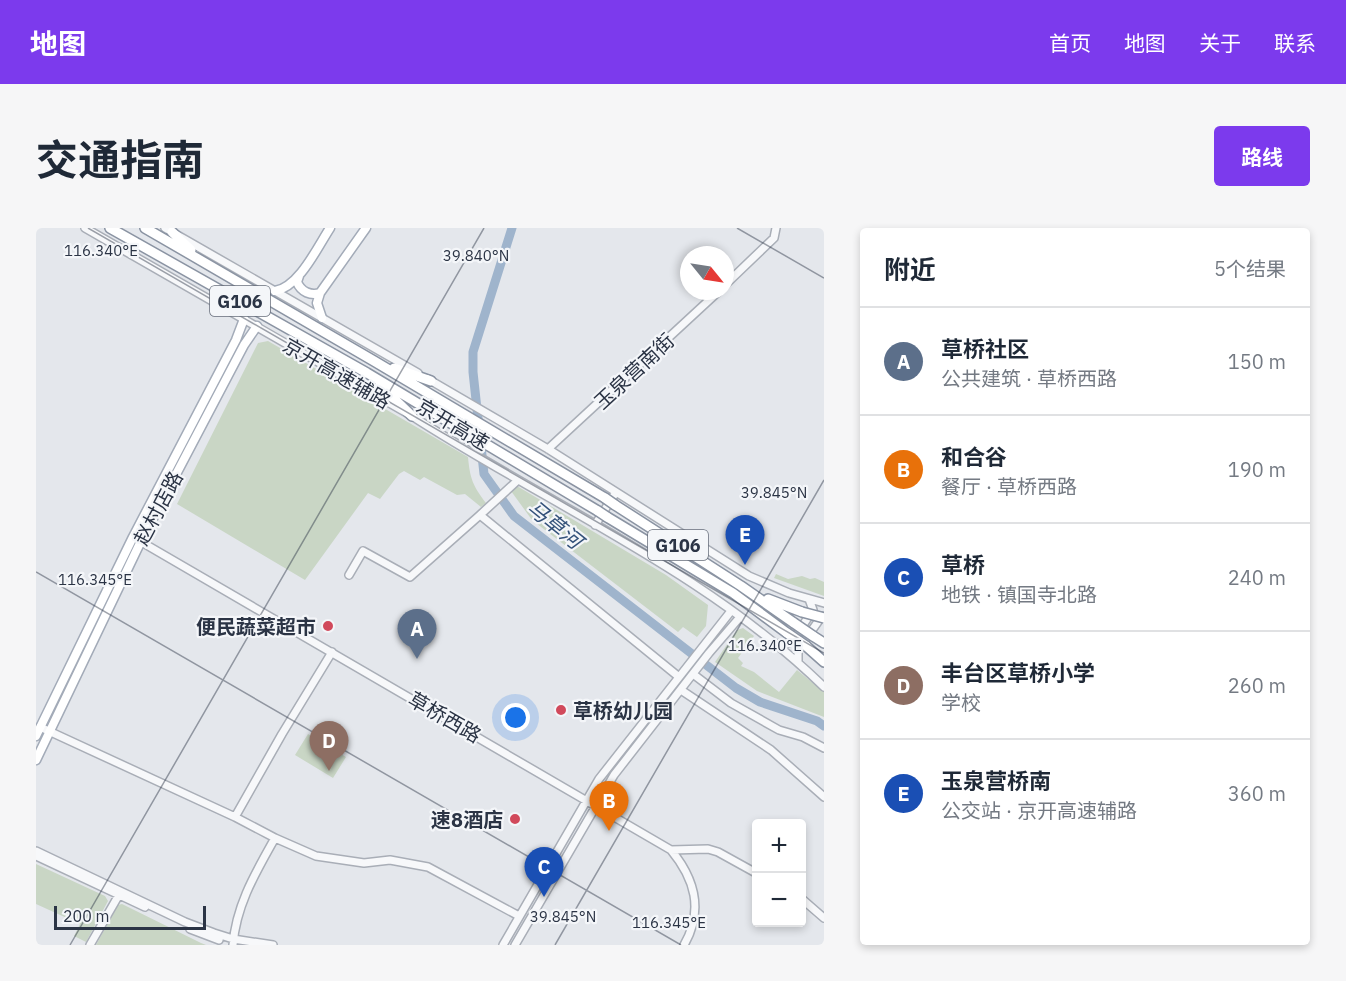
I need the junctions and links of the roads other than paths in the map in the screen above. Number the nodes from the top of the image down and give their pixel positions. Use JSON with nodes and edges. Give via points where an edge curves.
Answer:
{"nodes":[{"id":1,"x":85,"y":228,"type":"edge"},
{"id":2,"x":145,"y":228,"type":"edge"},
{"id":3,"x":330,"y":228,"type":"edge"},
{"id":4,"x":366,"y":228,"type":"edge"},
{"id":5,"x":776,"y":228,"type":"edge"},
{"id":6,"x":109,"y":229,"type":"edge"},
{"id":7,"x":168,"y":230,"type":"edge"},
{"id":8,"x":203,"y":261,"type":"junction"},
{"id":9,"x":299,"y":276,"type":"junction"},
{"id":10,"x":734,"y":276,"type":"edge"},
{"id":11,"x":275,"y":291,"type":"junction"},
{"id":12,"x":321,"y":293,"type":"junction"},
{"id":13,"x":709,"y":300,"type":"edge"},
{"id":14,"x":322,"y":318,"type":"junction"},
{"id":15,"x":244,"y":319,"type":"junction"},
{"id":16,"x":257,"y":326,"type":"junction"},
{"id":17,"x":374,"y":361,"type":"junction"},
{"id":18,"x":367,"y":373,"type":"junction"},
{"id":19,"x":431,"y":381,"type":"junction"},
{"id":20,"x":412,"y":416,"type":"junction"},
{"id":21,"x":548,"y":449,"type":"junction"},
{"id":22,"x":518,"y":480,"type":"junction"},
{"id":23,"x":616,"y":492,"type":"junction"},
{"id":24,"x":480,"y":515,"type":"junction"},
{"id":25,"x":595,"y":525,"type":"junction"},
{"id":26,"x":137,"y":539,"type":"junction"},
{"id":27,"x":350,"y":575,"type":"dead end"},
{"id":28,"x":741,"y":586,"type":"junction"},
{"id":29,"x":809,"y":599,"type":"junction"},
{"id":30,"x":824,"y":603,"type":"edge"},
{"id":31,"x":731,"y":611,"type":"junction"},
{"id":32,"x":824,"y":616,"type":"edge"},
{"id":33,"x":740,"y":617,"type":"junction"},
{"id":34,"x":776,"y":644,"type":"junction"},
{"id":35,"x":824,"y":644,"type":"edge"},
{"id":36,"x":332,"y":652,"type":"junction"},
{"id":37,"x":824,"y":660,"type":"edge"},
{"id":38,"x":798,"y":663,"type":"junction"},
{"id":39,"x":694,"y":673,"type":"junction"},
{"id":40,"x":679,"y":677,"type":"junction"},
{"id":41,"x":824,"y":687,"type":"edge"},
{"id":42,"x":681,"y":690,"type":"junction"},
{"id":43,"x":40,"y":727,"type":"junction"},
{"id":44,"x":50,"y":731,"type":"junction"},
{"id":45,"x":36,"y":736,"type":"edge"},
{"id":46,"x":824,"y":748,"type":"edge"},
{"id":47,"x":36,"y":760,"type":"edge"},
{"id":48,"x":821,"y":789,"type":"edge"},
{"id":49,"x":824,"y":797,"type":"edge"},
{"id":50,"x":587,"y":800,"type":"junction"},
{"id":51,"x":596,"y":805,"type":"junction"},
{"id":52,"x":235,"y":818,"type":"junction"},
{"id":53,"x":275,"y":838,"type":"junction"},
{"id":54,"x":670,"y":850,"type":"junction"},
{"id":55,"x":36,"y":851,"type":"edge"},
{"id":56,"x":36,"y":856,"type":"edge"},
{"id":57,"x":752,"y":871,"type":"edge"},
{"id":58,"x":120,"y":893,"type":"junction"},
{"id":59,"x":806,"y":904,"type":"edge"},
{"id":60,"x":519,"y":916,"type":"junction"},
{"id":61,"x":824,"y":918,"type":"edge"},
{"id":62,"x":234,"y":943,"type":"edge"},
{"id":63,"x":685,"y":943,"type":"edge"},
{"id":64,"x":90,"y":945,"type":"edge"},
{"id":65,"x":273,"y":945,"type":"edge"},
{"id":66,"x":502,"y":945,"type":"edge"},
{"id":67,"x":515,"y":945,"type":"edge"}],
"edges":[{"from":1,"to":15,"type":"street","name":"京开高速辅路"},
{"from":2,"to":8,"type":"highway","name":"京开高速","number":"G106"},
{"from":3,"to":9,"type":"main road"},
{"from":4,"to":12,"type":"main road"},
{"from":5,"to":10,"type":"street","via":[[774,238]]},
{"from":6,"to":18,"type":"highway","name":"京开高速","number":"G106"},
{"from":7,"to":8,"type":"highway"},
{"from":7,"to":11,"type":"street","name":"京开高速辅路"},
{"from":8,"to":17,"type":"highway","name":"京开高速","number":"G106"},
{"from":9,"to":11,"type":"main road","via":[[288,288]]},
{"from":9,"to":12,"type":"main road","via":[[297,282],[303,291]]},
{"from":11,"to":14,"type":"street","name":"京开高速辅路"},
{"from":12,"to":14,"type":"main road","via":[[317,303]]},
{"from":13,"to":21,"type":"street","name":"玉泉营南街"},
{"from":14,"to":19,"type":"street","name":"京开高速辅路"},
{"from":15,"to":16,"type":"street","name":"京开高速辅路"},
{"from":15,"to":26,"type":"main road","name":"赵村店路"},
{"from":16,"to":20,"type":"street","name":"京开高速辅路"},
{"from":16,"to":26,"type":"main road","name":"赵村店路"},
{"from":17,"to":19,"type":"highway"},
{"from":17,"to":28,"type":"highway","name":"京开高速","number":"G106","bridge":true,"via":[[605,498]]},
{"from":18,"to":20,"type":"highway"},
{"from":18,"to":37,"type":"highway","name":"京开高速","number":"G106","bridge":true,"via":[[733,594]]},
{"from":19,"to":21,"type":"street","name":"京开高速辅路"},
{"from":20,"to":22,"type":"street","name":"京开高速辅路"},
{"from":21,"to":23,"type":"street"},
{"from":22,"to":24,"type":"street"},
{"from":22,"to":25,"type":"street"},
{"from":23,"to":25,"type":"street"},
{"from":23,"to":29,"type":"street","via":[[749,576]]},
{"from":24,"to":27,"type":"street","via":[[410,577],[363,551]]},
{"from":24,"to":40,"type":"street"},
{"from":25,"to":31,"type":"street"},
{"from":26,"to":36,"type":"street","name":"草桥西路"},
{"from":26,"to":43,"type":"main road","name":"赵村店路"},
{"from":26,"to":44,"type":"main road","name":"赵村店路"},
{"from":28,"to":32,"type":"highway","bridge":true,"via":[[777,604]]},
{"from":28,"to":35,"type":"highway","name":"京开高速","number":"G106","bridge":true},
{"from":29,"to":30,"type":"street"},
{"from":29,"to":34,"type":"street","via":[[813,610],[793,640]]},
{"from":31,"to":33,"type":"street"},
{"from":31,"to":40,"type":"street"},
{"from":32,"to":38,"type":"street","via":[[798,650]]},
{"from":33,"to":34,"type":"street"},
{"from":33,"to":39,"type":"street"},
{"from":34,"to":38,"type":"street"},
{"from":36,"to":50,"type":"street","name":"草桥西路"},
{"from":36,"to":52,"type":"street"},
{"from":38,"to":41,"type":"street"},
{"from":39,"to":42,"type":"street"},
{"from":39,"to":46,"type":"street","via":[[731,703],[779,730]]},
{"from":40,"to":50,"type":"street"},
{"from":42,"to":48,"type":"street"},
{"from":42,"to":51,"type":"street"},
{"from":43,"to":44,"type":"street"},
{"from":43,"to":45,"type":"main road","name":"赵村店路"},
{"from":44,"to":47,"type":"main road","name":"赵村店路"},
{"from":44,"to":52,"type":"street"},
{"from":48,"to":49,"type":"street"},
{"from":50,"to":51,"type":"street","name":"草桥西路"},
{"from":50,"to":60,"type":"street"},
{"from":51,"to":54,"type":"street","name":"草桥西路"},
{"from":51,"to":67,"type":"street"},
{"from":52,"to":53,"type":"street"},
{"from":53,"to":60,"type":"street","via":[[316,856],[364,863],[390,860],[428,867]]},
{"from":53,"to":62,"type":"street","via":[[246,891]]},
{"from":54,"to":57,"type":"street","via":[[708,849]]},
{"from":54,"to":63,"type":"street","name":"草桥西路","via":[[690,879],[695,900],[694,920]]},
{"from":55,"to":58,"type":"street"},
{"from":56,"to":58,"type":"street"},
{"from":58,"to":62,"type":"street"},
{"from":58,"to":64,"type":"street"},
{"from":59,"to":61,"type":"street"},
{"from":60,"to":66,"type":"street"},
{"from":62,"to":65,"type":"street"}]}
